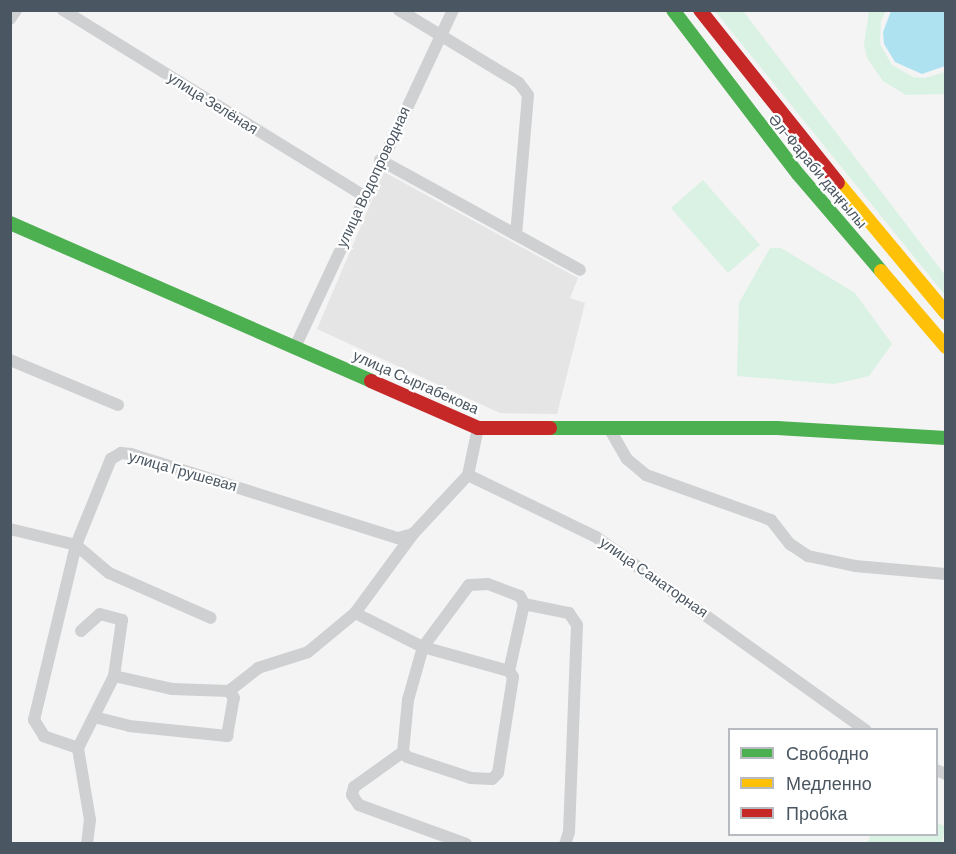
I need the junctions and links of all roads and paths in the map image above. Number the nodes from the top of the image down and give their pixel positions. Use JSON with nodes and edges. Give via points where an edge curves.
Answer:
{"nodes":[{"id":1,"x":16,"y":10,"type":"edge"},
{"id":2,"x":63,"y":10,"type":"edge"},
{"id":3,"x":399,"y":10,"type":"edge"},
{"id":4,"x":453,"y":10,"type":"edge"},
{"id":5,"x":673,"y":10,"type":"edge"},
{"id":6,"x":700,"y":10,"type":"edge"},
{"id":7,"x":10,"y":20,"type":"edge"},
{"id":8,"x":441,"y":34,"type":"junction"},
{"id":9,"x":380,"y":160,"type":"junction"},
{"id":10,"x":364,"y":196,"type":"junction"},
{"id":11,"x":11,"y":225,"type":"edge"},
{"id":12,"x":516,"y":234,"type":"junction"},
{"id":13,"x":580,"y":270,"type":"dead end"},
{"id":14,"x":945,"y":313,"type":"edge"},
{"id":15,"x":296,"y":345,"type":"junction"},
{"id":16,"x":945,"y":347,"type":"edge"},
{"id":17,"x":10,"y":360,"type":"edge"},
{"id":18,"x":118,"y":405,"type":"dead end"},
{"id":19,"x":478,"y":428,"type":"junction"},
{"id":20,"x":609,"y":428,"type":"junction"},
{"id":21,"x":945,"y":438,"type":"edge"},
{"id":22,"x":468,"y":475,"type":"junction"},
{"id":23,"x":10,"y":529,"type":"edge"},
{"id":24,"x":413,"y":534,"type":"junction"},
{"id":25,"x":76,"y":545,"type":"junction"},
{"id":26,"x":945,"y":574,"type":"edge"},
{"id":27,"x":524,"y":604,"type":"junction"},
{"id":28,"x":355,"y":613,"type":"junction"},
{"id":29,"x":210,"y":618,"type":"dead end"},
{"id":30,"x":81,"y":631,"type":"dead end"},
{"id":31,"x":423,"y":646,"type":"junction"},
{"id":32,"x":509,"y":671,"type":"junction"},
{"id":33,"x":114,"y":676,"type":"junction"},
{"id":34,"x":229,"y":691,"type":"junction"},
{"id":35,"x":94,"y":717,"type":"junction"},
{"id":36,"x":864,"y":728,"type":"edge"},
{"id":37,"x":78,"y":748,"type":"junction"},
{"id":38,"x":403,"y":752,"type":"junction"},
{"id":39,"x":87,"y":843,"type":"edge"},
{"id":40,"x":466,"y":843,"type":"edge"},
{"id":41,"x":565,"y":843,"type":"edge"}],
"edges":[{"from":1,"to":7,"type":"street"},
{"from":2,"to":10,"type":"street","name":"улица Зелёная"},
{"from":3,"to":8,"type":"street"},
{"from":4,"to":8,"type":"street","name":"улица Водопроводная"},
{"from":5,"to":16,"type":"street","name":"Әл-Фараби даңғылы","via":[[742,104]]},
{"from":6,"to":14,"type":"street","via":[[766,97]]},
{"from":8,"to":9,"type":"street","name":"улица Водопроводная"},
{"from":8,"to":12,"type":"street","via":[[519,83],[528,95]]},
{"from":9,"to":10,"type":"street","name":"улица Водопроводная"},
{"from":9,"to":12,"type":"street"},
{"from":10,"to":15,"type":"street","name":"улица Водопроводная"},
{"from":11,"to":15,"type":"street","name":"улица Сыргабекова"},
{"from":12,"to":13,"type":"street"},
{"from":15,"to":19,"type":"street","name":"улица Сыргабекова"},
{"from":17,"to":18,"type":"street"},
{"from":19,"to":20,"type":"street","name":"улица Сыргабекова"},
{"from":19,"to":22,"type":"street"},
{"from":20,"to":21,"type":"street","name":"улица Сыргабекова","via":[[777,428]]},
{"from":20,"to":26,"type":"street","via":[[627,459],[646,475],[771,520],[790,544],[808,556],[855,566]]},
{"from":22,"to":24,"type":"street"},
{"from":22,"to":36,"type":"street","name":"улица Санаторная","via":[[596,537]]},
{"from":23,"to":25,"type":"street"},
{"from":24,"to":25,"type":"street","name":"улица Грушевая","via":[[398,538],[121,453],[111,459],[96,489]]},
{"from":24,"to":28,"type":"street"},
{"from":25,"to":29,"type":"street","via":[[109,573]]},
{"from":25,"to":37,"type":"street","name":"улица Грушевая","via":[[34,720],[44,736]]},
{"from":27,"to":31,"type":"street","via":[[520,596],[488,584],[469,585]]},
{"from":27,"to":32,"type":"street"},
{"from":27,"to":41,"type":"street","via":[[569,613],[577,625],[569,832]]},
{"from":28,"to":31,"type":"street"},
{"from":28,"to":34,"type":"street","via":[[308,652],[258,668]]},
{"from":30,"to":33,"type":"street","via":[[100,614],[122,620]]},
{"from":31,"to":32,"type":"street"},
{"from":31,"to":38,"type":"street","via":[[408,700]]},
{"from":32,"to":38,"type":"street","via":[[513,677],[498,773],[492,779],[471,778],[407,757]]},
{"from":33,"to":34,"type":"street","via":[[172,689]]},
{"from":33,"to":35,"type":"street"},
{"from":34,"to":35,"type":"street","via":[[234,699],[227,736],[151,729]]},
{"from":35,"to":37,"type":"street"},
{"from":37,"to":39,"type":"street","via":[[90,820]]},
{"from":38,"to":40,"type":"street","via":[[354,787],[352,795],[359,805]]}]}
